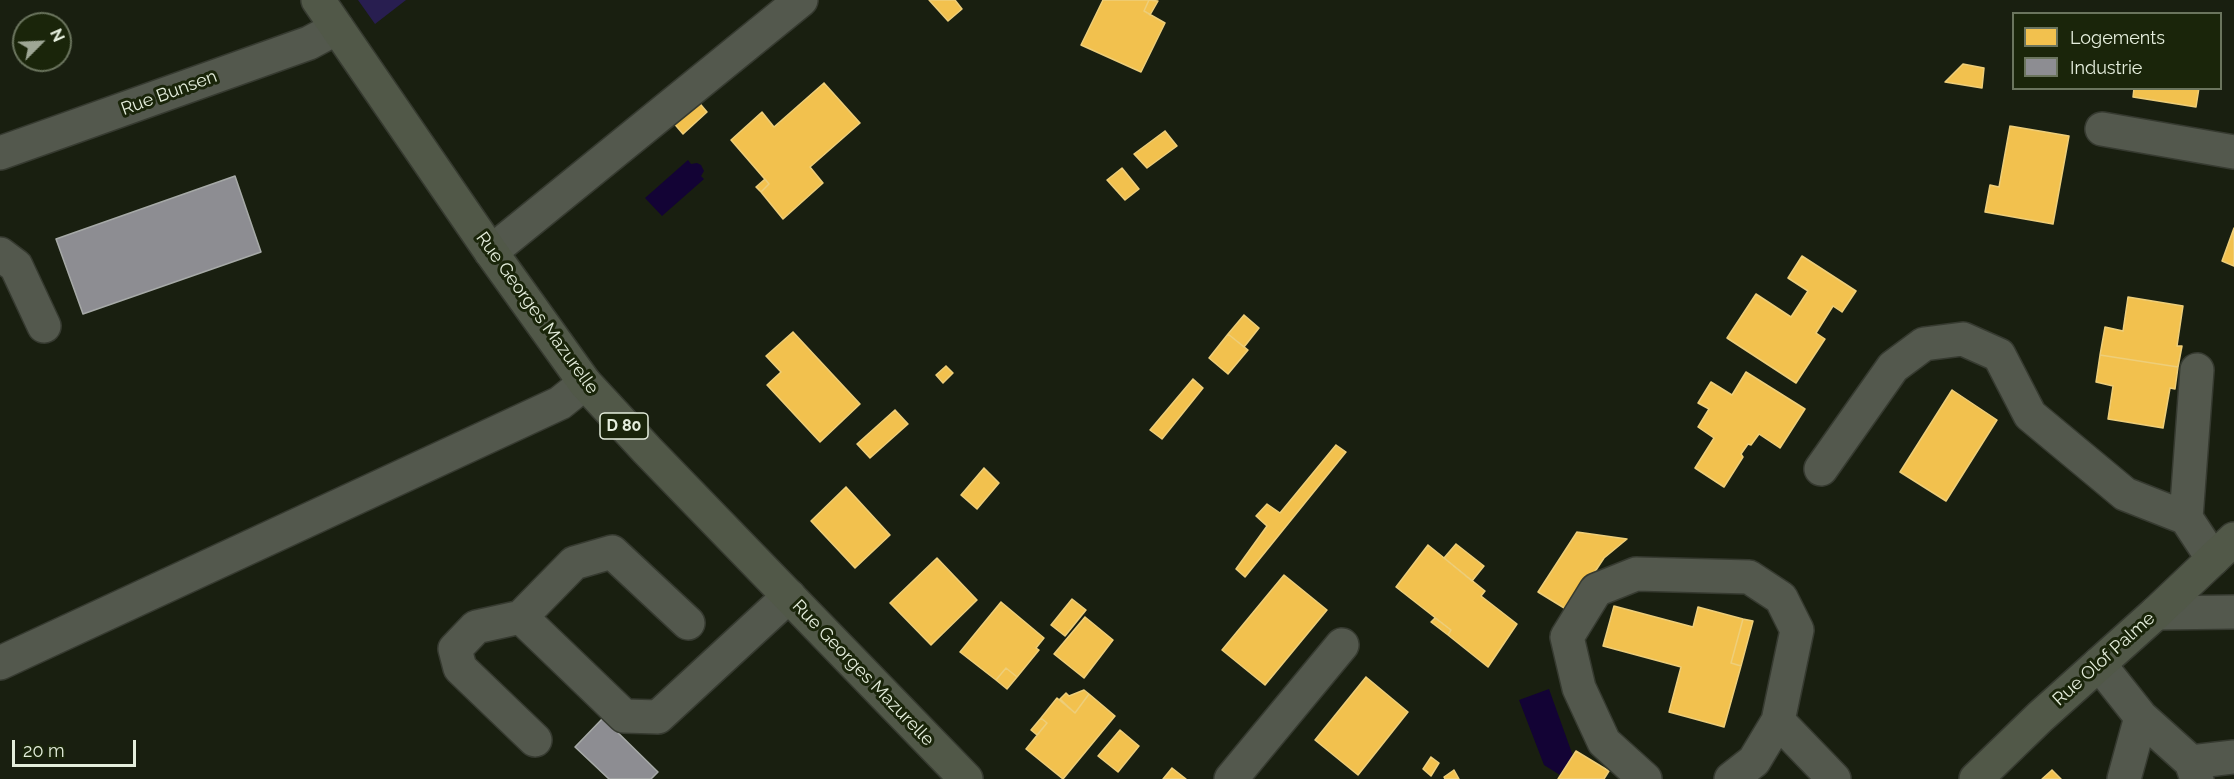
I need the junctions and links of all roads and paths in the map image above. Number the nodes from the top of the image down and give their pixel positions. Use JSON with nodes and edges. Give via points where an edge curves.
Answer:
{"nodes":[{"id":1,"x":318,"y":0,"type":"edge"},
{"id":2,"x":801,"y":0,"type":"edge"},
{"id":3,"x":337,"y":28,"type":"junction"},
{"id":4,"x":2102,"y":129,"type":"dead end"},
{"id":5,"x":2234,"y":152,"type":"edge"},
{"id":6,"x":0,"y":153,"type":"edge"},
{"id":7,"x":491,"y":252,"type":"junction"},
{"id":8,"x":0,"y":254,"type":"edge"},
{"id":9,"x":44,"y":326,"type":"dead end"},
{"id":10,"x":2197,"y":370,"type":"dead end"},
{"id":11,"x":585,"y":383,"type":"junction"},
{"id":12,"x":1821,"y":469,"type":"dead end"},
{"id":13,"x":2186,"y":518,"type":"junction"},
{"id":14,"x":2224,"y":549,"type":"edge"},
{"id":15,"x":789,"y":596,"type":"junction"},
{"id":16,"x":2234,"y":612,"type":"edge"},
{"id":17,"x":2156,"y":613,"type":"junction"},
{"id":18,"x":521,"y":616,"type":"junction"},
{"id":19,"x":688,"y":622,"type":"dead end"},
{"id":20,"x":1342,"y":645,"type":"dead end"},
{"id":21,"x":0,"y":663,"type":"edge"},
{"id":22,"x":2099,"y":664,"type":"junction"},
{"id":23,"x":2141,"y":717,"type":"junction"},
{"id":24,"x":1778,"y":721,"type":"junction"},
{"id":25,"x":535,"y":740,"type":"dead end"},
{"id":26,"x":2234,"y":757,"type":"edge"},
{"id":27,"x":2194,"y":770,"type":"edge"},
{"id":28,"x":966,"y":779,"type":"edge"},
{"id":29,"x":1231,"y":779,"type":"edge"},
{"id":30,"x":1645,"y":779,"type":"edge"},
{"id":31,"x":1731,"y":779,"type":"edge"},
{"id":32,"x":1834,"y":779,"type":"edge"},
{"id":33,"x":1976,"y":779,"type":"edge"},
{"id":34,"x":2124,"y":779,"type":"edge"}],
"edges":[{"from":1,"to":3,"type":"main road","name":"Rue Georges Mazurelle","number":"D 80"},
{"from":2,"to":7,"type":"street"},
{"from":3,"to":6,"type":"street","name":"Rue Bunsen","via":[[309,43]]},
{"from":3,"to":7,"type":"main road","name":"Rue Georges Mazurelle","number":"D 80"},
{"from":4,"to":5,"type":"street"},
{"from":7,"to":11,"type":"main road","name":"Rue Georges Mazurelle","number":"D 80"},
{"from":8,"to":9,"type":"street","via":[[16,267]]},
{"from":10,"to":13,"type":"street"},
{"from":11,"to":15,"type":"main road","name":"Rue Georges Mazurelle","number":"D 80"},
{"from":11,"to":21,"type":"street","via":[[560,403]]},
{"from":12,"to":13,"type":"street","via":[[1893,367],[1924,344],[1962,339],[1999,355],[2030,415],[2125,494]]},
{"from":13,"to":14,"type":"street"},
{"from":14,"to":17,"type":"main road","name":"Rue Olof Palme"},
{"from":15,"to":18,"type":"street","via":[[658,717],[624,716]]},
{"from":15,"to":28,"type":"main road","name":"Rue Georges Mazurelle","number":"D 80"},
{"from":16,"to":17,"type":"street"},
{"from":17,"to":22,"type":"main road","name":"Rue Olof Palme"},
{"from":18,"to":19,"type":"street","via":[[574,563],[612,552]]},
{"from":18,"to":25,"type":"street","via":[[476,627],[455,649],[460,668]]},
{"from":20,"to":29,"type":"street"},
{"from":22,"to":23,"type":"street"},
{"from":22,"to":33,"type":"main road","name":"Rue Olof Palme"},
{"from":23,"to":27,"type":"street"},
{"from":23,"to":34,"type":"street"},
{"from":24,"to":30,"type":"street","via":[[1797,630],[1781,598],[1749,577],[1636,574],[1596,590],[1567,637],[1579,688],[1604,742]]},
{"from":24,"to":31,"type":"street","via":[[1754,761]]},
{"from":24,"to":32,"type":"street"},
{"from":26,"to":27,"type":"street"}]}
